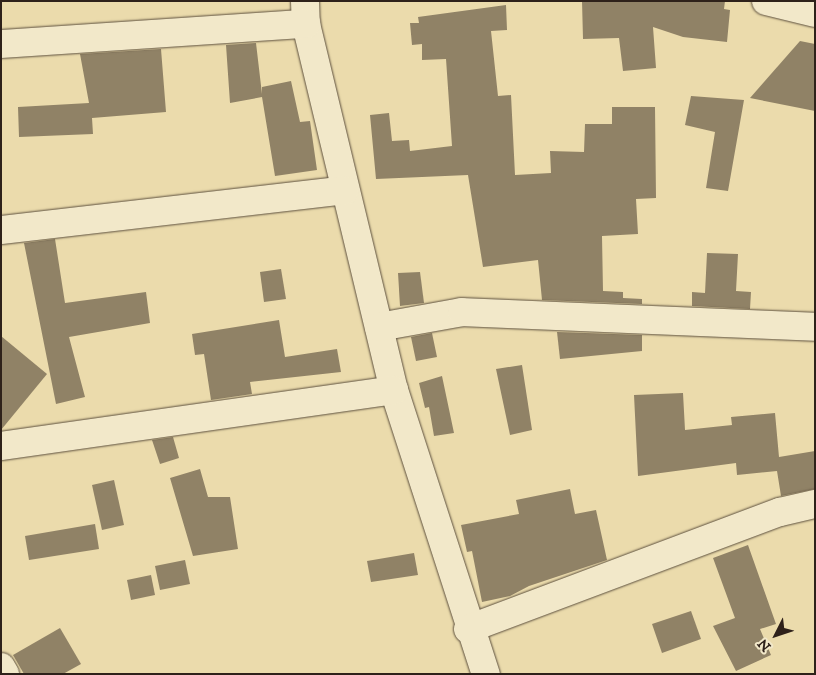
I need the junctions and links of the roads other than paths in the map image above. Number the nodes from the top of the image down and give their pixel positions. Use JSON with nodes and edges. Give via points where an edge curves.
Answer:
{"nodes":[{"id":1,"x":766,"y":1,"type":"edge"},
{"id":2,"x":815,"y":12,"type":"edge"},
{"id":3,"x":305,"y":13,"type":"edge"},
{"id":4,"x":1,"y":44,"type":"edge"},
{"id":5,"x":345,"y":190,"type":"junction"},
{"id":6,"x":1,"y":230,"type":"edge"},
{"id":7,"x":380,"y":327,"type":"junction"},
{"id":8,"x":815,"y":327,"type":"edge"},
{"id":9,"x":394,"y":390,"type":"junction"},
{"id":10,"x":1,"y":446,"type":"edge"},
{"id":11,"x":815,"y":504,"type":"edge"},
{"id":12,"x":468,"y":629,"type":"junction"},
{"id":13,"x":1,"y":667,"type":"edge"},
{"id":14,"x":5,"y":674,"type":"edge"},
{"id":15,"x":486,"y":674,"type":"edge"}],
"edges":[{"from":1,"to":2,"type":"street"},
{"from":3,"to":4,"type":"street"},
{"from":3,"to":5,"type":"street"},
{"from":5,"to":6,"type":"street"},
{"from":5,"to":7,"type":"street"},
{"from":7,"to":8,"type":"street","via":[[462,312]]},
{"from":7,"to":9,"type":"street"},
{"from":9,"to":10,"type":"street"},
{"from":9,"to":12,"type":"street"},
{"from":11,"to":12,"type":"street","via":[[770,516]]},
{"from":12,"to":15,"type":"street"},
{"from":13,"to":14,"type":"street"}]}
